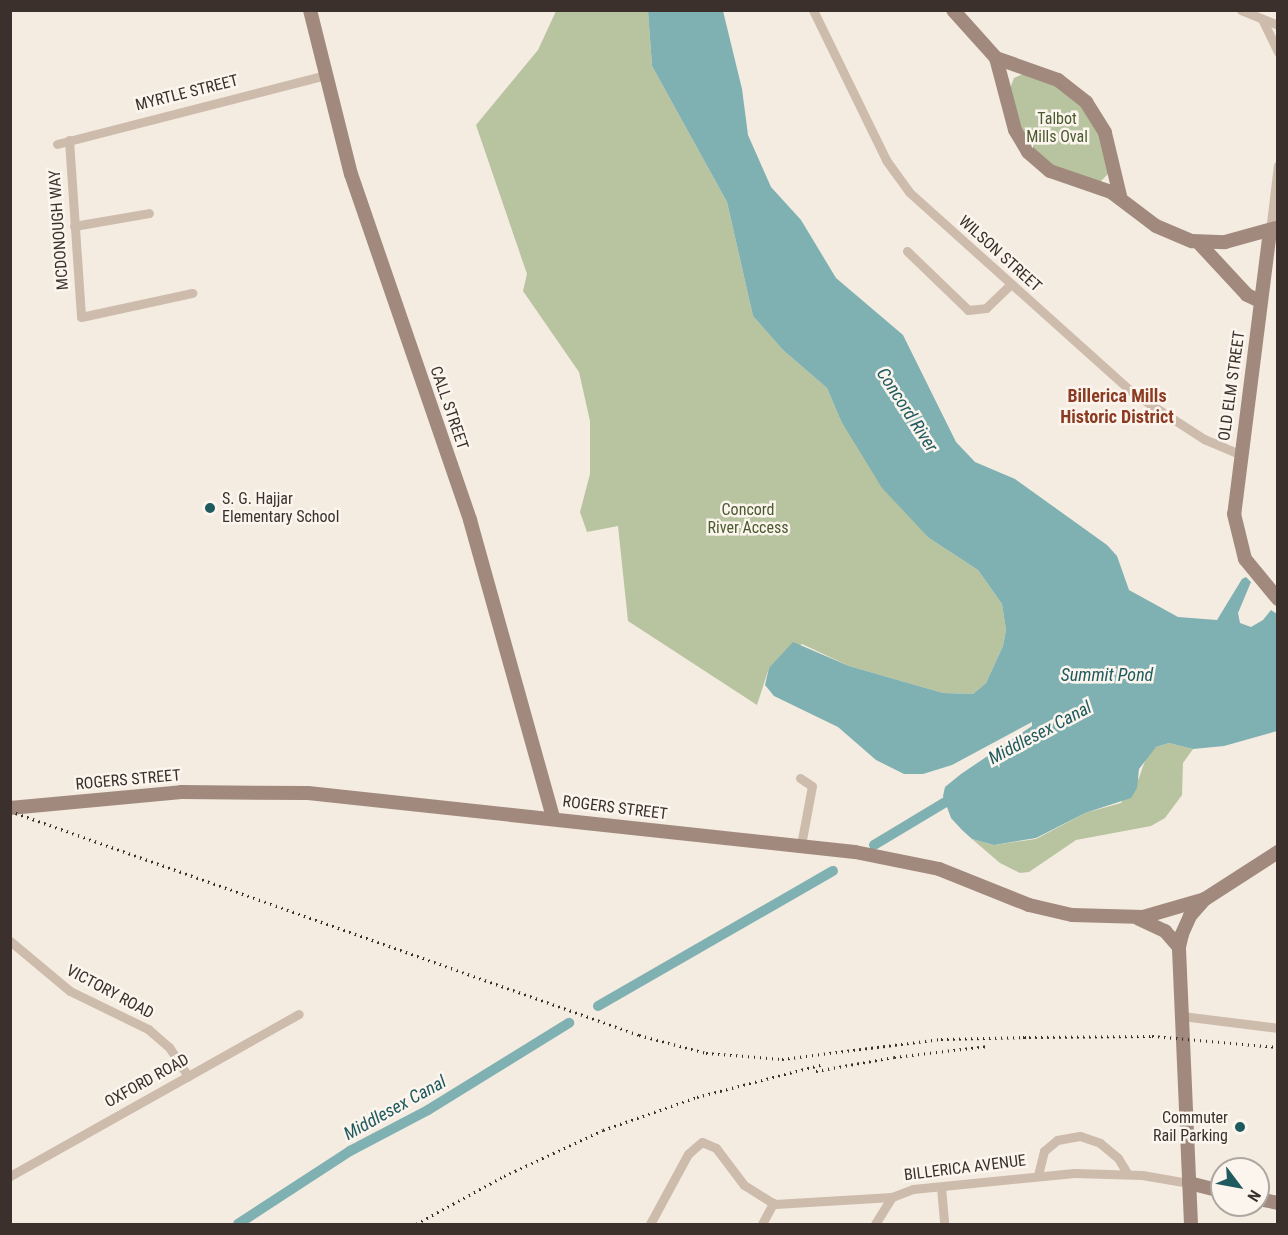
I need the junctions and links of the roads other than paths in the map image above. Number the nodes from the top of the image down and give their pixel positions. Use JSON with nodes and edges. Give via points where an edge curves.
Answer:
{"nodes":[{"id":1,"x":310,"y":10,"type":"edge"},
{"id":2,"x":813,"y":10,"type":"edge"},
{"id":3,"x":952,"y":10,"type":"edge"},
{"id":4,"x":1241,"y":10,"type":"edge"},
{"id":5,"x":1262,"y":20,"type":"junction"},
{"id":6,"x":1278,"y":25,"type":"edge"},
{"id":7,"x":1278,"y":52,"type":"edge"},
{"id":8,"x":996,"y":58,"type":"junction"},
{"id":9,"x":326,"y":75,"type":"junction"},
{"id":10,"x":69,"y":140,"type":"junction"},
{"id":11,"x":57,"y":144,"type":"dead end"},
{"id":12,"x":1278,"y":165,"type":"edge"},
{"id":13,"x":1120,"y":196,"type":"junction"},
{"id":14,"x":149,"y":213,"type":"dead end"},
{"id":15,"x":74,"y":226,"type":"junction"},
{"id":16,"x":1274,"y":229,"type":"edge"},
{"id":17,"x":1198,"y":242,"type":"junction"},
{"id":18,"x":907,"y":251,"type":"dead end"},
{"id":19,"x":1011,"y":284,"type":"junction"},
{"id":20,"x":192,"y":293,"type":"dead end"},
{"id":21,"x":1260,"y":302,"type":"junction"},
{"id":22,"x":1239,"y":454,"type":"junction"},
{"id":23,"x":1278,"y":599,"type":"edge"},
{"id":24,"x":800,"y":778,"type":"dead end"},
{"id":25,"x":10,"y":808,"type":"edge"},
{"id":26,"x":553,"y":817,"type":"junction"},
{"id":27,"x":801,"y":845,"type":"junction"},
{"id":28,"x":1278,"y":852,"type":"edge"},
{"id":29,"x":1205,"y":899,"type":"junction"},
{"id":30,"x":1135,"y":917,"type":"junction"},
{"id":31,"x":10,"y":941,"type":"edge"},
{"id":32,"x":1179,"y":947,"type":"junction"},
{"id":33,"x":299,"y":1014,"type":"dead end"},
{"id":34,"x":1182,"y":1016,"type":"junction"},
{"id":35,"x":1278,"y":1028,"type":"edge"},
{"id":36,"x":188,"y":1076,"type":"junction"},
{"id":37,"x":1127,"y":1173,"type":"junction"},
{"id":38,"x":1038,"y":1175,"type":"junction"},
{"id":39,"x":10,"y":1176,"type":"edge"},
{"id":40,"x":1189,"y":1183,"type":"junction"},
{"id":41,"x":941,"y":1187,"type":"junction"},
{"id":42,"x":1210,"y":1188,"type":"edge"},
{"id":43,"x":892,"y":1197,"type":"junction"},
{"id":44,"x":773,"y":1203,"type":"junction"},
{"id":45,"x":650,"y":1224,"type":"edge"},
{"id":46,"x":762,"y":1224,"type":"edge"},
{"id":47,"x":875,"y":1224,"type":"edge"},
{"id":48,"x":944,"y":1224,"type":"edge"},
{"id":49,"x":1191,"y":1224,"type":"edge"}],
"edges":[{"from":1,"to":9,"type":"main road","name":"CALL STREET"},
{"from":2,"to":19,"type":"street","name":"WILSON STREET","via":[[886,160],[909,192]]},
{"from":3,"to":8,"type":"main road"},
{"from":4,"to":5,"type":"street"},
{"from":5,"to":6,"type":"street"},
{"from":5,"to":7,"type":"street"},
{"from":8,"to":13,"type":"main road","via":[[1058,80],[1086,102],[1105,133]]},
{"from":8,"to":13,"type":"main road","via":[[1011,117],[1028,152],[1050,171]]},
{"from":9,"to":10,"type":"street","name":"MYRTLE STREET"},
{"from":9,"to":26,"type":"main road","name":"CALL STREET","via":[[354,183],[470,520]]},
{"from":10,"to":11,"type":"street","name":"MYRTLE STREET"},
{"from":10,"to":15,"type":"street","name":"MCDONOUGH WAY"},
{"from":12,"to":16,"type":"street","name":"OLD ELM STREET"},
{"from":13,"to":17,"type":"main road","via":[[1156,225]]},
{"from":14,"to":15,"type":"street"},
{"from":15,"to":20,"type":"street","name":"MCDONOUGH WAY","via":[[81,318]]},
{"from":16,"to":17,"type":"main road","via":[[1233,241]]},
{"from":16,"to":21,"type":"main road","name":"OLD ELM STREET"},
{"from":17,"to":21,"type":"main road","via":[[1245,293]]},
{"from":18,"to":19,"type":"street","via":[[968,310],[986,308]]},
{"from":19,"to":22,"type":"street","name":"WILSON STREET","via":[[1139,398],[1204,439]]},
{"from":21,"to":22,"type":"main road","name":"OLD ELM STREET"},
{"from":22,"to":23,"type":"main road","name":"OLD ELM STREET","via":[[1234,500],[1237,539],[1250,567]]},
{"from":24,"to":27,"type":"street","via":[[812,786]]},
{"from":25,"to":26,"type":"main road","name":"ROGERS STREET","via":[[132,795],[256,791],[372,798]]},
{"from":26,"to":27,"type":"main road","name":"ROGERS STREET"},
{"from":27,"to":30,"type":"main road","name":"ROGERS STREET","via":[[932,867],[1058,913]]},
{"from":28,"to":29,"type":"main road"},
{"from":29,"to":30,"type":"main road","name":"ROGERS STREET","via":[[1173,911]]},
{"from":29,"to":32,"type":"main road","via":[[1190,916]]},
{"from":30,"to":32,"type":"main road","via":[[1158,926]]},
{"from":31,"to":36,"type":"street","name":"VICTORY ROAD","via":[[70,991],[153,1033],[169,1047]]},
{"from":32,"to":34,"type":"main road"},
{"from":33,"to":36,"type":"street","name":"OXFORD ROAD"},
{"from":34,"to":35,"type":"street"},
{"from":34,"to":40,"type":"main road"},
{"from":36,"to":39,"type":"street","name":"OXFORD ROAD"},
{"from":37,"to":38,"type":"street","name":"BILLERICA AVENUE"},
{"from":37,"to":38,"type":"street","via":[[1119,1158],[1100,1143],[1080,1136],[1057,1140],[1044,1151]]},
{"from":37,"to":40,"type":"street","name":"BILLERICA AVENUE"},
{"from":38,"to":41,"type":"street","name":"BILLERICA AVENUE"},
{"from":40,"to":42,"type":"main road","name":"BILLERICA AVENUE"},
{"from":40,"to":49,"type":"main road"},
{"from":41,"to":43,"type":"street","name":"BILLERICA AVENUE","via":[[904,1191]]},
{"from":41,"to":48,"type":"street"},
{"from":43,"to":44,"type":"street","name":"BILLERICA AVENUE"},
{"from":43,"to":47,"type":"street"},
{"from":44,"to":45,"type":"street","via":[[744,1185],[716,1148],[702,1142],[688,1154]]},
{"from":44,"to":46,"type":"street"}]}
